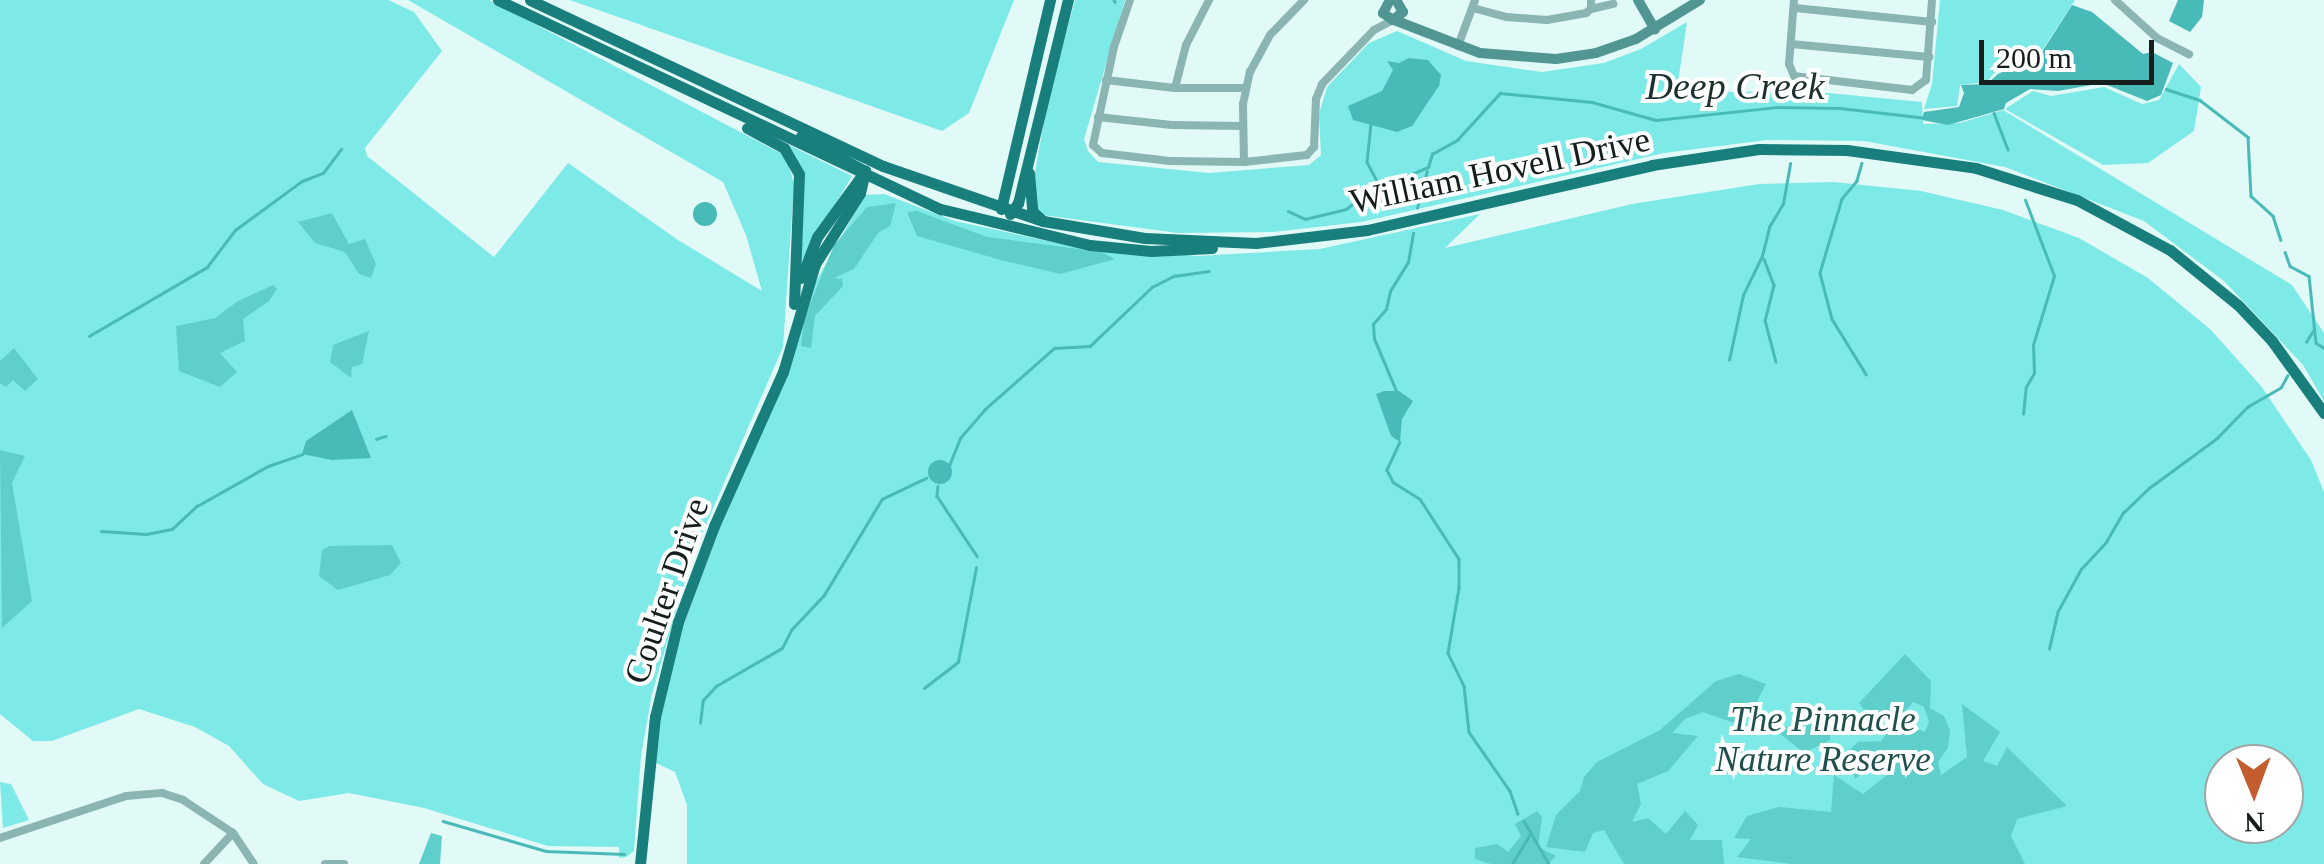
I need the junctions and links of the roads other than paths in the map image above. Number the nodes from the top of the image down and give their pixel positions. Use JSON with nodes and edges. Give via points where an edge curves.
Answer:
{"nodes":[{"id":1,"x":498,"y":0,"type":"edge"},
{"id":2,"x":530,"y":0,"type":"edge"},
{"id":3,"x":1050,"y":0,"type":"edge"},
{"id":4,"x":1068,"y":0,"type":"edge"},
{"id":5,"x":1130,"y":0,"type":"edge"},
{"id":6,"x":1209,"y":0,"type":"edge"},
{"id":7,"x":1304,"y":0,"type":"edge"},
{"id":8,"x":1638,"y":0,"type":"edge"},
{"id":9,"x":1700,"y":0,"type":"edge"},
{"id":10,"x":1932,"y":0,"type":"edge"},
{"id":11,"x":2115,"y":0,"type":"edge"},
{"id":12,"x":1392,"y":4,"type":"edge"},
{"id":13,"x":1474,"y":4,"type":"edge"},
{"id":14,"x":1591,"y":4,"type":"edge"},
{"id":15,"x":1613,"y":4,"type":"dead end"},
{"id":16,"x":1794,"y":4,"type":"edge"},
{"id":17,"x":1864,"y":4,"type":"dead end"},
{"id":18,"x":1863,"y":14,"type":"junction"},
{"id":19,"x":1393,"y":20,"type":"junction"},
{"id":20,"x":1932,"y":22,"type":"junction"},
{"id":21,"x":1416,"y":26,"type":"junction"},
{"id":22,"x":1655,"y":29,"type":"junction"},
{"id":23,"x":1374,"y":30,"type":"junction"},
{"id":24,"x":570,"y":36,"type":"junction"},
{"id":25,"x":1791,"y":44,"type":"junction"},
{"id":26,"x":1458,"y":46,"type":"junction"},
{"id":27,"x":2189,"y":54,"type":"dead end"},
{"id":28,"x":1929,"y":57,"type":"junction"},
{"id":29,"x":1106,"y":80,"type":"junction"},
{"id":30,"x":1175,"y":88,"type":"junction"},
{"id":31,"x":1245,"y":88,"type":"junction"},
{"id":32,"x":742,"y":100,"type":"junction"},
{"id":33,"x":1098,"y":117,"type":"junction"},
{"id":34,"x":1242,"y":126,"type":"junction"},
{"id":35,"x":1244,"y":162,"type":"junction"},
{"id":36,"x":1027,"y":164,"type":"junction"},
{"id":37,"x":883,"y":166,"type":"junction"},
{"id":38,"x":864,"y":174,"type":"junction"},
{"id":39,"x":1005,"y":181,"type":"junction"},
{"id":40,"x":934,"y":186,"type":"junction"},
{"id":41,"x":860,"y":193,"type":"junction"},
{"id":42,"x":941,"y":208,"type":"junction"},
{"id":43,"x":1006,"y":213,"type":"junction"},
{"id":44,"x":1043,"y":220,"type":"junction"},
{"id":45,"x":988,"y":223,"type":"junction"},
{"id":46,"x":1020,"y":231,"type":"junction"},
{"id":47,"x":1256,"y":243,"type":"junction"},
{"id":48,"x":794,"y":304,"type":"junction"},
{"id":49,"x":790,"y":346,"type":"junction"},
{"id":50,"x":2324,"y":413,"type":"edge"},
{"id":51,"x":232,"y":833,"type":"junction"},
{"id":52,"x":0,"y":838,"type":"edge"},
{"id":53,"x":204,"y":864,"type":"edge"},
{"id":54,"x":254,"y":864,"type":"edge"},
{"id":55,"x":325,"y":864,"type":"edge"},
{"id":56,"x":344,"y":864,"type":"edge"},
{"id":57,"x":640,"y":864,"type":"edge"}],
"edges":[{"from":1,"to":24,"type":"main road","name":"William Hovell Drive"},
{"from":2,"to":32,"type":"main road","name":"William Hovell Drive"},
{"from":3,"to":39,"type":"main road"},
{"from":4,"to":36,"type":"main road"},
{"from":5,"to":29,"type":"street"},
{"from":6,"to":30,"type":"street"},
{"from":7,"to":31,"type":"street","via":[[1265,42]]},
{"from":8,"to":22,"type":"street"},
{"from":9,"to":22,"type":"street"},
{"from":10,"to":20,"type":"street"},
{"from":11,"to":27,"type":"street","via":[[2158,38]]},
{"from":12,"to":19,"type":"street"},
{"from":12,"to":21,"type":"street"},
{"from":12,"to":23,"type":"street"},
{"from":13,"to":14,"type":"street","via":[[1537,20],[1580,15]]},
{"from":13,"to":26,"type":"street"},
{"from":14,"to":15,"type":"street"},
{"from":16,"to":18,"type":"street"},
{"from":16,"to":25,"type":"street"},
{"from":17,"to":18,"type":"street"},
{"from":18,"to":20,"type":"street"},
{"from":19,"to":21,"type":"street"},
{"from":19,"to":23,"type":"street"},
{"from":20,"to":28,"type":"street"},
{"from":21,"to":26,"type":"street"},
{"from":22,"to":26,"type":"street","via":[[1608,49],[1556,59],[1504,58]]},
{"from":23,"to":35,"type":"street","via":[[1319,89],[1310,154]]},
{"from":24,"to":38,"type":"main road","name":"William Hovell Drive"},
{"from":24,"to":48,"type":"main road","via":[[789,154],[800,186]]},
{"from":25,"to":28,"type":"street"},
{"from":25,"to":28,"type":"street","via":[[1790,69],[1797,78],[1912,90],[1925,83]]},
{"from":29,"to":30,"type":"street"},
{"from":29,"to":33,"type":"street"},
{"from":30,"to":31,"type":"street"},
{"from":31,"to":34,"type":"street"},
{"from":32,"to":37,"type":"main road","name":"William Hovell Drive"},
{"from":32,"to":38,"type":"main road","via":[[859,164]]},
{"from":33,"to":34,"type":"street"},
{"from":33,"to":35,"type":"street","via":[[1093,141],[1102,153]]},
{"from":34,"to":35,"type":"street"},
{"from":36,"to":43,"type":"main road"},
{"from":36,"to":44,"type":"main road","via":[[1032,211]]},
{"from":37,"to":38,"type":"main road"},
{"from":37,"to":40,"type":"main road","name":"William Hovell Drive"},
{"from":38,"to":41,"type":"main road","name":"Coulter Drive"},
{"from":38,"to":42,"type":"main road","name":"William Hovell Drive"},
{"from":38,"to":48,"type":"main road","name":"Coulter Drive","via":[[816,238]]},
{"from":39,"to":40,"type":"main road","via":[[980,196]]},
{"from":39,"to":43,"type":"main road"},
{"from":40,"to":43,"type":"main road","name":"William Hovell Drive"},
{"from":41,"to":42,"type":"main road","via":[[882,191]]},
{"from":41,"to":49,"type":"main road","name":"Coulter Drive","via":[[815,264]]},
{"from":42,"to":45,"type":"main road","name":"William Hovell Drive"},
{"from":43,"to":44,"type":"main road","name":"William Hovell Drive"},
{"from":43,"to":45,"type":"main road"},
{"from":43,"to":46,"type":"main road"},
{"from":44,"to":47,"type":"main road","name":"William Hovell Drive","via":[[1145,238]]},
{"from":45,"to":46,"type":"main road","name":"William Hovell Drive"},
{"from":46,"to":47,"type":"main road","name":"William Hovell Drive","via":[[1151,250]]},
{"from":47,"to":50,"type":"main road","name":"William Hovell Drive","via":[[1367,230],[1705,155],[1803,148],[1932,160],[2078,200],[2170,250],[2238,305]]},
{"from":48,"to":49,"type":"main road","name":"Coulter Drive"},
{"from":49,"to":57,"type":"main road","name":"Coulter Drive","via":[[774,397],[694,573],[655,717]]},
{"from":51,"to":52,"type":"street","via":[[183,800],[148,792]]},
{"from":51,"to":53,"type":"street"},
{"from":51,"to":54,"type":"street"},
{"from":55,"to":56,"type":"street"}]}
